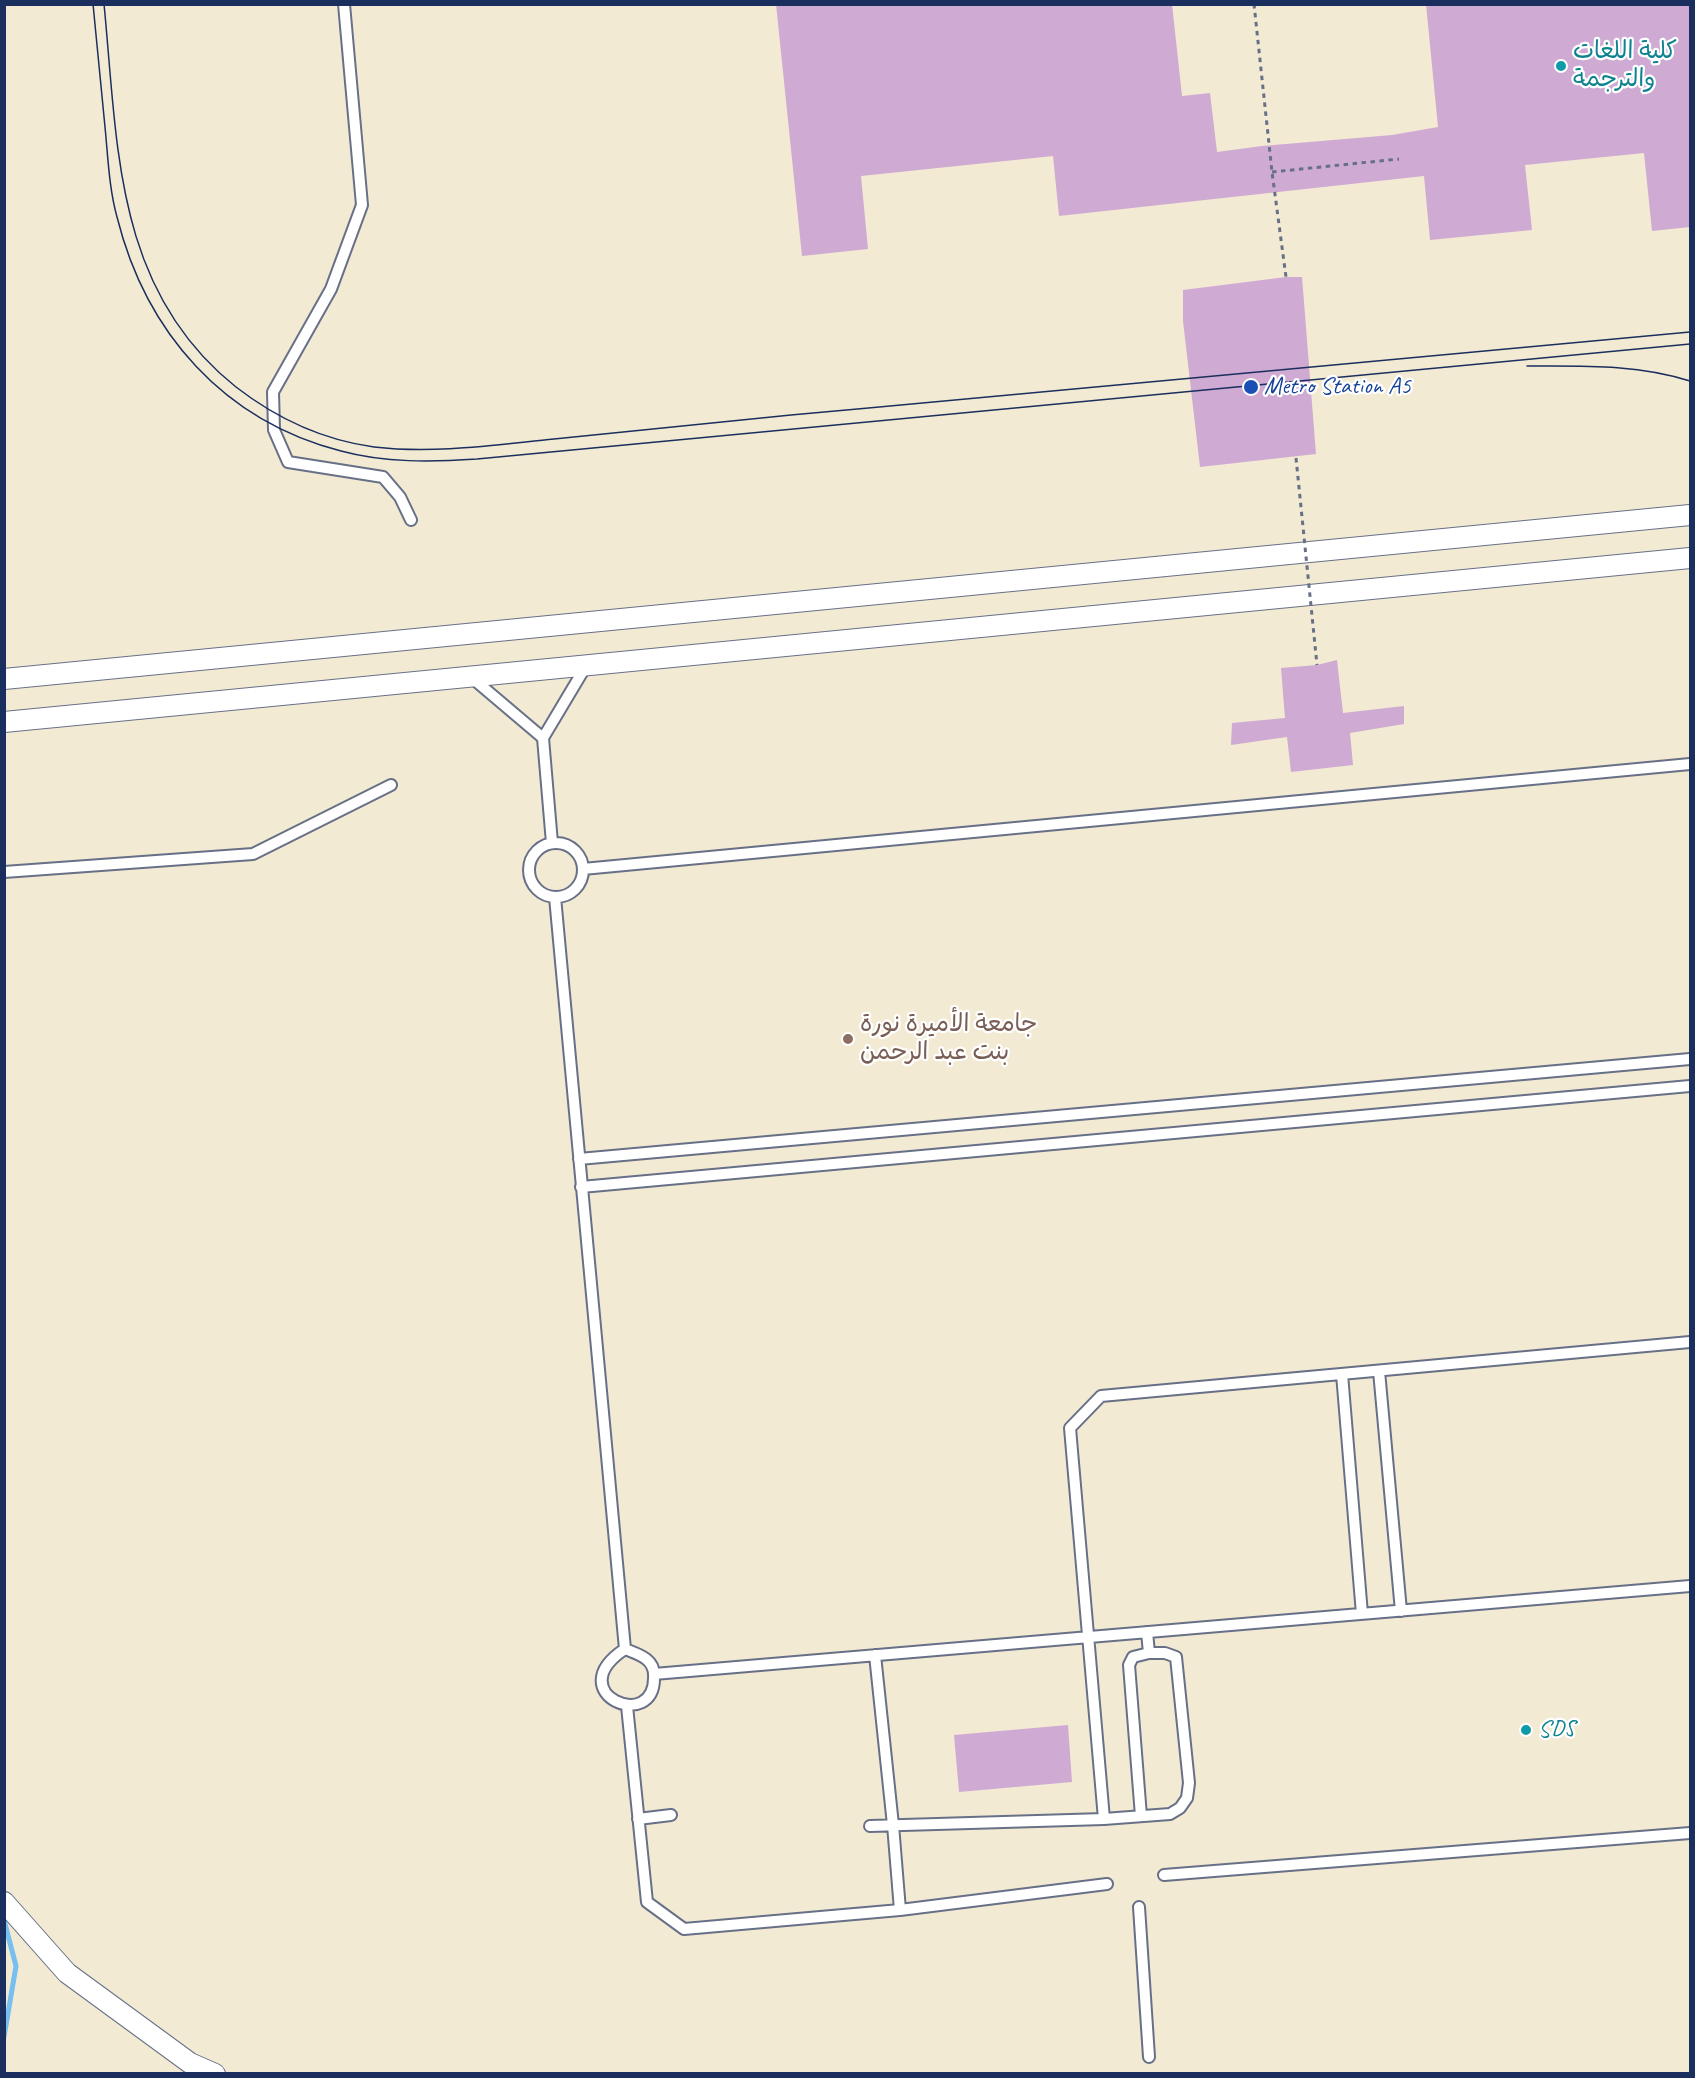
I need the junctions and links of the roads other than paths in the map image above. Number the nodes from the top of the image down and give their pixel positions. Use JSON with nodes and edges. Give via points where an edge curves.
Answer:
{"nodes":[{"id":1,"x":344,"y":4,"type":"edge"},
{"id":2,"x":1690,"y":515,"type":"edge"},
{"id":3,"x":411,"y":519,"type":"dead end"},
{"id":4,"x":1690,"y":558,"type":"edge"},
{"id":5,"x":586,"y":666,"type":"junction"},
{"id":6,"x":471,"y":677,"type":"junction"},
{"id":7,"x":4,"y":679,"type":"edge"},
{"id":8,"x":4,"y":722,"type":"edge"},
{"id":9,"x":543,"y":738,"type":"junction"},
{"id":10,"x":1690,"y":764,"type":"edge"},
{"id":11,"x":391,"y":785,"type":"dead end"},
{"id":12,"x":552,"y":843,"type":"junction"},
{"id":13,"x":583,"y":868,"type":"junction"},
{"id":14,"x":4,"y":872,"type":"edge"},
{"id":15,"x":555,"y":897,"type":"junction"},
{"id":16,"x":1690,"y":1059,"type":"edge"},
{"id":17,"x":1690,"y":1086,"type":"edge"},
{"id":18,"x":579,"y":1159,"type":"junction"},
{"id":19,"x":581,"y":1187,"type":"junction"},
{"id":20,"x":1690,"y":1342,"type":"edge"},
{"id":21,"x":1379,"y":1371,"type":"junction"},
{"id":22,"x":1342,"y":1374,"type":"junction"},
{"id":23,"x":1690,"y":1586,"type":"edge"},
{"id":24,"x":1401,"y":1611,"type":"junction"},
{"id":25,"x":1362,"y":1614,"type":"junction"},
{"id":26,"x":1147,"y":1632,"type":"junction"},
{"id":27,"x":1088,"y":1637,"type":"junction"},
{"id":28,"x":625,"y":1649,"type":"junction"},
{"id":29,"x":1149,"y":1653,"type":"junction"},
{"id":30,"x":875,"y":1655,"type":"junction"},
{"id":31,"x":654,"y":1674,"type":"junction"},
{"id":32,"x":627,"y":1706,"type":"junction"},
{"id":33,"x":671,"y":1815,"type":"dead end"},
{"id":34,"x":1141,"y":1816,"type":"junction"},
{"id":35,"x":638,"y":1819,"type":"junction"},
{"id":36,"x":1104,"y":1819,"type":"junction"},
{"id":37,"x":893,"y":1825,"type":"junction"},
{"id":38,"x":870,"y":1826,"type":"dead end"},
{"id":39,"x":1690,"y":1833,"type":"edge"},
{"id":40,"x":1164,"y":1875,"type":"dead end"},
{"id":41,"x":1107,"y":1884,"type":"dead end"},
{"id":42,"x":4,"y":1902,"type":"edge"},
{"id":43,"x":1139,"y":1907,"type":"dead end"},
{"id":44,"x":900,"y":1910,"type":"junction"},
{"id":45,"x":1149,"y":2057,"type":"dead end"},
{"id":46,"x":215,"y":2073,"type":"edge"}],
"edges":[{"from":1,"to":3,"type":"lane","via":[[362,205],[331,289],[273,392],[274,430],[288,462],[383,477],[400,497]]},
{"from":2,"to":7,"type":"street"},
{"from":4,"to":5,"type":"street"},
{"from":5,"to":6,"type":"street"},
{"from":5,"to":9,"type":"lane"},
{"from":6,"to":8,"type":"street"},
{"from":6,"to":9,"type":"lane"},
{"from":9,"to":12,"type":"lane"},
{"from":10,"to":13,"type":"lane"},
{"from":11,"to":14,"type":"lane","via":[[252,854]]},
{"from":12,"to":13,"type":"lane","via":[[569,846]]},
{"from":12,"to":15,"type":"lane","via":[[536,851],[530,876],[539,891]]},
{"from":13,"to":15,"type":"lane","via":[[572,891]]},
{"from":15,"to":18,"type":"lane"},
{"from":16,"to":18,"type":"lane"},
{"from":17,"to":19,"type":"lane"},
{"from":18,"to":19,"type":"lane"},
{"from":19,"to":28,"type":"lane"},
{"from":20,"to":21,"type":"lane"},
{"from":21,"to":22,"type":"lane"},
{"from":21,"to":24,"type":"lane"},
{"from":22,"to":25,"type":"lane"},
{"from":22,"to":27,"type":"lane","via":[[1101,1396],[1070,1428]]},
{"from":23,"to":24,"type":"lane"},
{"from":24,"to":25,"type":"lane"},
{"from":25,"to":26,"type":"lane"},
{"from":26,"to":27,"type":"lane"},
{"from":26,"to":29,"type":"lane"},
{"from":27,"to":30,"type":"lane"},
{"from":27,"to":36,"type":"lane"},
{"from":28,"to":31,"type":"lane","via":[[649,1661]]},
{"from":28,"to":32,"type":"lane","via":[[609,1660],[602,1676],[605,1693]]},
{"from":29,"to":34,"type":"lane","via":[[1133,1657],[1129,1665]]},
{"from":29,"to":34,"type":"lane","via":[[1176,1657],[1189,1784],[1187,1798],[1180,1808],[1170,1814]]},
{"from":30,"to":31,"type":"lane"},
{"from":30,"to":37,"type":"lane"},
{"from":31,"to":32,"type":"lane","via":[[650,1695]]},
{"from":32,"to":35,"type":"lane"},
{"from":33,"to":35,"type":"lane"},
{"from":34,"to":36,"type":"lane"},
{"from":35,"to":44,"type":"lane","via":[[646,1902],[684,1929]]},
{"from":36,"to":37,"type":"lane"},
{"from":37,"to":38,"type":"lane"},
{"from":37,"to":44,"type":"lane"},
{"from":39,"to":40,"type":"lane"},
{"from":41,"to":44,"type":"lane"},
{"from":42,"to":46,"type":"street","via":[[67,1973],[190,2063]]},
{"from":43,"to":45,"type":"lane"}]}
